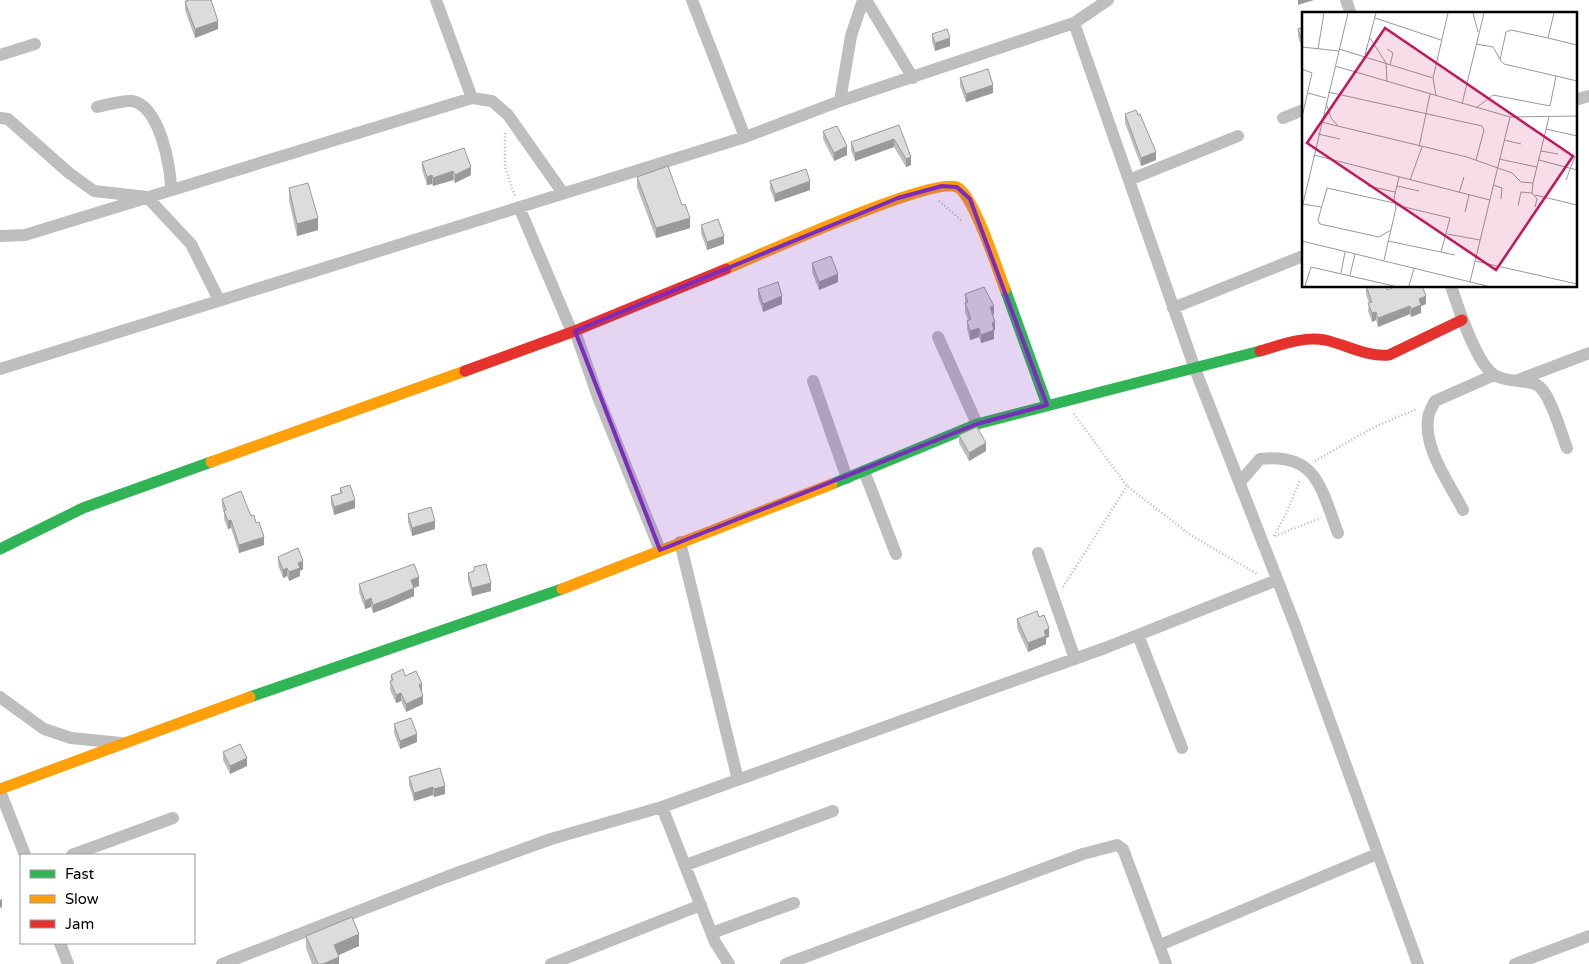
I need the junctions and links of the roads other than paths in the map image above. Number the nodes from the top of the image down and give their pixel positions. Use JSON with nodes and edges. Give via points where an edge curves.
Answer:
{"nodes":[{"id":1,"x":436,"y":0,"type":"edge"},
{"id":2,"x":692,"y":0,"type":"edge"},
{"id":3,"x":865,"y":0,"type":"edge"},
{"id":4,"x":1108,"y":0,"type":"edge"},
{"id":5,"x":1346,"y":0,"type":"edge"},
{"id":6,"x":1350,"y":12,"type":"edge"},
{"id":7,"x":1074,"y":24,"type":"junction"},
{"id":8,"x":35,"y":44,"type":"dead end"},
{"id":9,"x":0,"y":55,"type":"edge"},
{"id":10,"x":913,"y":78,"type":"junction"},
{"id":11,"x":1589,"y":96,"type":"edge"},
{"id":12,"x":472,"y":98,"type":"junction"},
{"id":13,"x":840,"y":100,"type":"junction"},
{"id":14,"x":1576,"y":100,"type":"edge"},
{"id":15,"x":97,"y":107,"type":"dead end"},
{"id":16,"x":1302,"y":110,"type":"edge"},
{"id":17,"x":0,"y":118,"type":"edge"},
{"id":18,"x":1283,"y":118,"type":"dead end"},
{"id":19,"x":1238,"y":136,"type":"dead end"},
{"id":20,"x":745,"y":137,"type":"junction"},
{"id":21,"x":1129,"y":180,"type":"junction"},
{"id":22,"x":171,"y":190,"type":"junction"},
{"id":23,"x":563,"y":193,"type":"junction"},
{"id":24,"x":147,"y":197,"type":"junction"},
{"id":25,"x":519,"y":207,"type":"junction"},
{"id":26,"x":0,"y":236,"type":"edge"},
{"id":27,"x":1302,"y":256,"type":"edge"},
{"id":28,"x":1452,"y":288,"type":"edge"},
{"id":29,"x":219,"y":300,"type":"junction"},
{"id":30,"x":1173,"y":308,"type":"junction"},
{"id":31,"x":1462,"y":320,"type":"junction"},
{"id":32,"x":573,"y":331,"type":"junction"},
{"id":33,"x":938,"y":337,"type":"dead end"},
{"id":34,"x":1589,"y":353,"type":"edge"},
{"id":35,"x":0,"y":369,"type":"edge"},
{"id":36,"x":1195,"y":369,"type":"junction"},
{"id":37,"x":1494,"y":375,"type":"junction"},
{"id":38,"x":813,"y":381,"type":"dead end"},
{"id":39,"x":1515,"y":381,"type":"junction"},
{"id":40,"x":1047,"y":405,"type":"junction"},
{"id":41,"x":976,"y":424,"type":"junction"},
{"id":42,"x":1567,"y":448,"type":"dead end"},
{"id":43,"x":864,"y":471,"type":"junction"},
{"id":44,"x":847,"y":478,"type":"junction"},
{"id":45,"x":1240,"y":482,"type":"junction"},
{"id":46,"x":1463,"y":510,"type":"dead end"},
{"id":47,"x":1338,"y":533,"type":"dead end"},
{"id":48,"x":680,"y":542,"type":"junction"},
{"id":49,"x":0,"y":549,"type":"edge"},
{"id":50,"x":660,"y":550,"type":"junction"},
{"id":51,"x":896,"y":554,"type":"dead end"},
{"id":52,"x":1038,"y":554,"type":"dead end"},
{"id":53,"x":1274,"y":581,"type":"junction"},
{"id":54,"x":1138,"y":635,"type":"junction"},
{"id":55,"x":1075,"y":659,"type":"junction"},
{"id":56,"x":0,"y":697,"type":"edge"},
{"id":57,"x":128,"y":744,"type":"junction"},
{"id":58,"x":1182,"y":748,"type":"dead end"},
{"id":59,"x":738,"y":780,"type":"junction"},
{"id":60,"x":0,"y":790,"type":"edge"},
{"id":61,"x":662,"y":807,"type":"junction"},
{"id":62,"x":833,"y":811,"type":"dead end"},
{"id":63,"x":174,"y":818,"type":"dead end"},
{"id":64,"x":25,"y":854,"type":"edge"},
{"id":65,"x":75,"y":854,"type":"edge"},
{"id":66,"x":1377,"y":854,"type":"junction"},
{"id":67,"x":686,"y":866,"type":"junction"},
{"id":68,"x":794,"y":903,"type":"dead end"},
{"id":69,"x":701,"y":905,"type":"junction"},
{"id":70,"x":712,"y":933,"type":"junction"},
{"id":71,"x":1589,"y":936,"type":"edge"},
{"id":72,"x":60,"y":944,"type":"edge"},
{"id":73,"x":1160,"y":946,"type":"junction"},
{"id":74,"x":68,"y":964,"type":"edge"},
{"id":75,"x":222,"y":964,"type":"edge"},
{"id":76,"x":551,"y":964,"type":"edge"},
{"id":77,"x":730,"y":964,"type":"edge"},
{"id":78,"x":786,"y":964,"type":"edge"},
{"id":79,"x":1166,"y":964,"type":"edge"},
{"id":80,"x":1418,"y":964,"type":"edge"},
{"id":81,"x":1516,"y":964,"type":"edge"}],
"edges":[{"from":1,"to":12,"type":"street"},
{"from":2,"to":20,"type":"street"},
{"from":3,"to":10,"type":"street"},
{"from":3,"to":13,"type":"street","via":[[851,36]]},
{"from":4,"to":7,"type":"street"},
{"from":5,"to":6,"type":"street"},
{"from":7,"to":10,"type":"street"},
{"from":7,"to":21,"type":"street"},
{"from":8,"to":9,"type":"street"},
{"from":10,"to":13,"type":"street"},
{"from":11,"to":14,"type":"street"},
{"from":12,"to":22,"type":"street"},
{"from":12,"to":23,"type":"street","via":[[492,101],[504,111]]},
{"from":13,"to":20,"type":"street"},
{"from":15,"to":22,"type":"street","via":[[132,101],[145,107],[165,144],[171,167]]},
{"from":16,"to":18,"type":"street"},
{"from":17,"to":24,"type":"street","via":[[8,119],[94,191]]},
{"from":19,"to":21,"type":"street"},
{"from":20,"to":23,"type":"street"},
{"from":21,"to":30,"type":"street"},
{"from":22,"to":24,"type":"street"},
{"from":23,"to":25,"type":"street"},
{"from":24,"to":26,"type":"street","via":[[25,235]]},
{"from":24,"to":29,"type":"street","via":[[191,244]]},
{"from":25,"to":29,"type":"street"},
{"from":25,"to":32,"type":"street"},
{"from":27,"to":30,"type":"street"},
{"from":28,"to":31,"type":"street"},
{"from":29,"to":35,"type":"street"},
{"from":30,"to":36,"type":"street"},
{"from":31,"to":36,"type":"street","via":[[1390,355],[1377,356],[1324,340],[1301,339]]},
{"from":31,"to":37,"type":"street","via":[[1484,364]]},
{"from":32,"to":40,"type":"street","via":[[898,198],[942,186],[957,187],[970,199]]},
{"from":32,"to":49,"type":"street","via":[[83,508]]},
{"from":32,"to":50,"type":"street"},
{"from":33,"to":41,"type":"street"},
{"from":34,"to":39,"type":"street"},
{"from":36,"to":40,"type":"street"},
{"from":36,"to":45,"type":"street"},
{"from":37,"to":39,"type":"street"},
{"from":37,"to":46,"type":"street","via":[[1435,401],[1428,417],[1434,452]]},
{"from":38,"to":44,"type":"street"},
{"from":39,"to":42,"type":"street","via":[[1537,385],[1548,397]]},
{"from":40,"to":41,"type":"street"},
{"from":41,"to":43,"type":"street"},
{"from":43,"to":44,"type":"street"},
{"from":43,"to":51,"type":"street"},
{"from":44,"to":48,"type":"street"},
{"from":45,"to":47,"type":"street","via":[[1260,459],[1280,457],[1305,466],[1320,485]]},
{"from":45,"to":53,"type":"street","via":[[1266,550]]},
{"from":48,"to":50,"type":"street"},
{"from":48,"to":59,"type":"street"},
{"from":50,"to":57,"type":"street","via":[[598,576],[276,688]]},
{"from":52,"to":55,"type":"street"},
{"from":53,"to":54,"type":"street"},
{"from":53,"to":66,"type":"street"},
{"from":54,"to":55,"type":"street"},
{"from":54,"to":58,"type":"street"},
{"from":55,"to":59,"type":"street"},
{"from":56,"to":57,"type":"street","via":[[44,729],[71,738]]},
{"from":57,"to":60,"type":"street"},
{"from":59,"to":61,"type":"street"},
{"from":60,"to":64,"type":"street"},
{"from":61,"to":67,"type":"street"},
{"from":61,"to":75,"type":"street","via":[[551,839],[446,876]]},
{"from":62,"to":67,"type":"street"},
{"from":63,"to":65,"type":"street"},
{"from":66,"to":73,"type":"street"},
{"from":66,"to":80,"type":"street"},
{"from":67,"to":69,"type":"street"},
{"from":68,"to":70,"type":"street"},
{"from":69,"to":70,"type":"street"},
{"from":69,"to":76,"type":"street"},
{"from":70,"to":77,"type":"street"},
{"from":71,"to":81,"type":"street"},
{"from":72,"to":74,"type":"street"},
{"from":73,"to":78,"type":"street","via":[[1123,849],[1110,845]]},
{"from":73,"to":79,"type":"street"}]}
